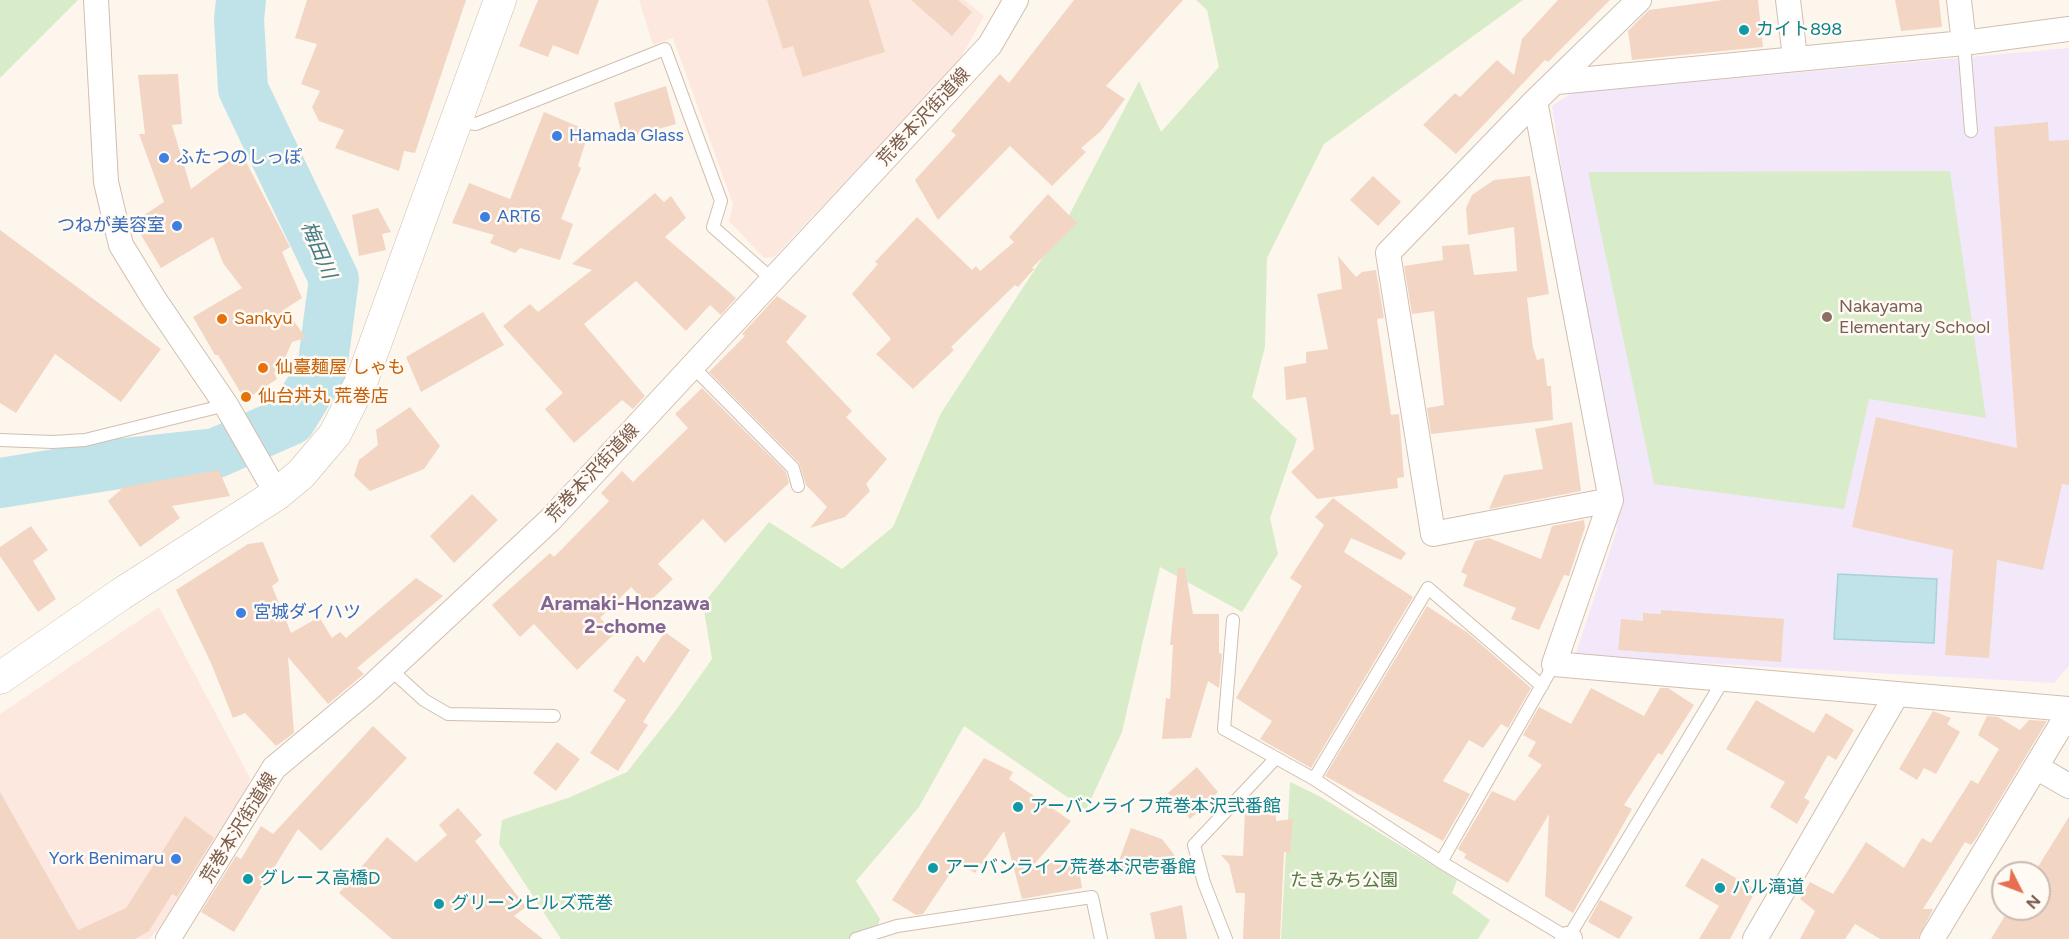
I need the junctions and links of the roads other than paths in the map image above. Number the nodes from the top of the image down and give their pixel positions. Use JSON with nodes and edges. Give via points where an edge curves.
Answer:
{"nodes":[{"id":1,"x":96,"y":0,"type":"edge"},
{"id":2,"x":500,"y":0,"type":"edge"},
{"id":3,"x":1016,"y":0,"type":"edge"},
{"id":4,"x":1639,"y":0,"type":"edge"},
{"id":5,"x":1788,"y":0,"type":"edge"},
{"id":6,"x":1959,"y":0,"type":"edge"},
{"id":7,"x":2069,"y":29,"type":"edge"},
{"id":8,"x":1964,"y":43,"type":"junction"},
{"id":9,"x":1795,"y":57,"type":"junction"},
{"id":10,"x":1557,"y":82,"type":"junction"},
{"id":11,"x":1536,"y":101,"type":"junction"},
{"id":12,"x":456,"y":122,"type":"junction"},
{"id":13,"x":1971,"y":132,"type":"dead end"},
{"id":14,"x":773,"y":280,"type":"junction"},
{"id":15,"x":693,"y":367,"type":"junction"},
{"id":16,"x":226,"y":405,"type":"junction"},
{"id":17,"x":0,"y":440,"type":"edge"},
{"id":18,"x":798,"y":486,"type":"dead end"},
{"id":19,"x":277,"y":494,"type":"junction"},
{"id":20,"x":1611,"y":500,"type":"junction"},
{"id":21,"x":1233,"y":620,"type":"dead end"},
{"id":22,"x":1554,"y":664,"type":"junction"},
{"id":23,"x":390,"y":669,"type":"junction"},
{"id":24,"x":0,"y":678,"type":"edge"},
{"id":25,"x":1724,"y":679,"type":"junction"},
{"id":26,"x":1542,"y":686,"type":"junction"},
{"id":27,"x":1897,"y":694,"type":"junction"},
{"id":28,"x":2069,"y":710,"type":"edge"},
{"id":29,"x":554,"y":716,"type":"dead end"},
{"id":30,"x":1276,"y":758,"type":"junction"},
{"id":31,"x":2036,"y":767,"type":"junction"},
{"id":32,"x":1314,"y":778,"type":"junction"},
{"id":33,"x":2069,"y":786,"type":"edge"},
{"id":34,"x":1441,"y":862,"type":"junction"},
{"id":35,"x":1568,"y":938,"type":"edge"},
{"id":36,"x":168,"y":939,"type":"edge"},
{"id":37,"x":856,"y":939,"type":"edge"},
{"id":38,"x":1101,"y":939,"type":"edge"},
{"id":39,"x":1226,"y":939,"type":"edge"},
{"id":40,"x":1755,"y":939,"type":"edge"},
{"id":41,"x":1932,"y":939,"type":"edge"}],
"edges":[{"from":1,"to":16,"type":"street","via":[[106,182],[121,244]]},
{"from":2,"to":12,"type":"street"},
{"from":3,"to":14,"type":"street","name":"荒巻本沢街道線","via":[[990,45]]},
{"from":4,"to":10,"type":"street"},
{"from":5,"to":9,"type":"street"},
{"from":6,"to":8,"type":"street"},
{"from":7,"to":8,"type":"street"},
{"from":8,"to":9,"type":"street"},
{"from":8,"to":13,"type":"lane"},
{"from":9,"to":10,"type":"street"},
{"from":10,"to":11,"type":"street"},
{"from":11,"to":20,"type":"street"},
{"from":11,"to":20,"type":"street","via":[[1388,253],[1433,534]]},
{"from":12,"to":14,"type":"lane","via":[[476,123],[665,49],[721,201],[713,227]]},
{"from":12,"to":19,"type":"street","via":[[362,380],[335,434],[301,474]]},
{"from":14,"to":15,"type":"street","name":"荒巻本沢街道線"},
{"from":15,"to":18,"type":"lane","via":[[793,468]]},
{"from":15,"to":23,"type":"street","name":"荒巻本沢街道線","via":[[550,520]]},
{"from":16,"to":17,"type":"lane","via":[[85,440]]},
{"from":16,"to":19,"type":"street"},
{"from":19,"to":24,"type":"street"},
{"from":20,"to":22,"type":"street"},
{"from":21,"to":30,"type":"lane","via":[[1224,729]]},
{"from":22,"to":25,"type":"street"},
{"from":22,"to":26,"type":"lane"},
{"from":23,"to":29,"type":"lane","via":[[424,700],[448,714]]},
{"from":23,"to":36,"type":"street","name":"荒巻本沢街道線","via":[[274,768]]},
{"from":25,"to":27,"type":"street"},
{"from":25,"to":35,"type":"lane"},
{"from":26,"to":32,"type":"lane","via":[[1428,588]]},
{"from":26,"to":34,"type":"lane"},
{"from":27,"to":28,"type":"street"},
{"from":27,"to":40,"type":"street"},
{"from":28,"to":31,"type":"street"},
{"from":30,"to":32,"type":"lane"},
{"from":30,"to":39,"type":"lane","via":[[1194,845]]},
{"from":31,"to":33,"type":"street"},
{"from":31,"to":41,"type":"street"},
{"from":32,"to":34,"type":"lane"},
{"from":34,"to":35,"type":"lane"},
{"from":37,"to":38,"type":"lane","via":[[897,926],[1092,897]]}]}
